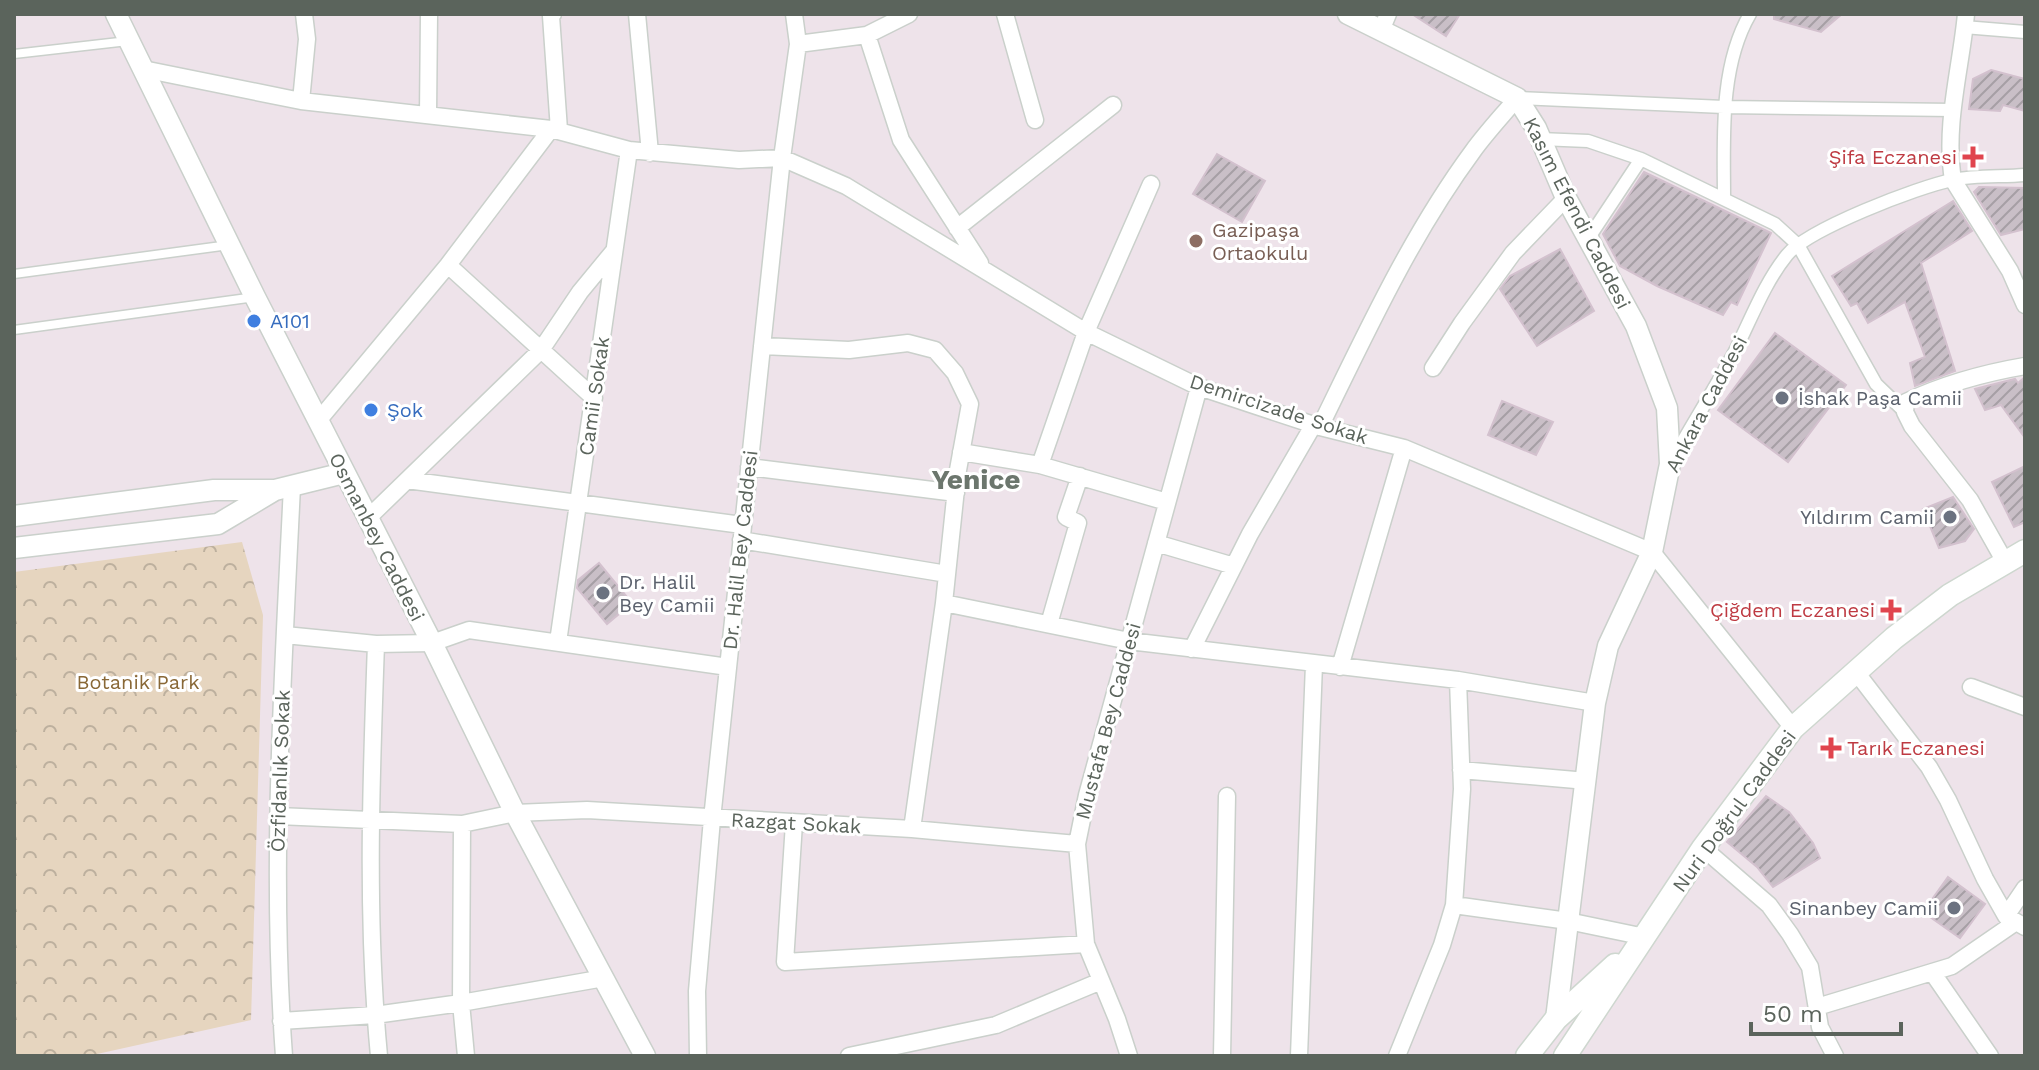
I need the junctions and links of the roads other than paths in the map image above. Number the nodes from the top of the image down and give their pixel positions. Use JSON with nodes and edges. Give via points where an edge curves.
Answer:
{"nodes":[{"id":1,"x":116,"y":14,"type":"edge"},
{"id":2,"x":304,"y":14,"type":"edge"},
{"id":3,"x":429,"y":14,"type":"edge"},
{"id":4,"x":553,"y":14,"type":"edge"},
{"id":5,"x":637,"y":14,"type":"edge"},
{"id":6,"x":794,"y":14,"type":"edge"},
{"id":7,"x":909,"y":14,"type":"edge"},
{"id":8,"x":1005,"y":14,"type":"edge"},
{"id":9,"x":1348,"y":14,"type":"edge"},
{"id":10,"x":1750,"y":14,"type":"edge"},
{"id":11,"x":1965,"y":21,"type":"edge"},
{"id":12,"x":1385,"y":23,"type":"edge"},
{"id":13,"x":2025,"y":32,"type":"edge"},
{"id":14,"x":867,"y":35,"type":"junction"},
{"id":15,"x":129,"y":41,"type":"junction"},
{"id":16,"x":798,"y":44,"type":"junction"},
{"id":17,"x":14,"y":54,"type":"edge"},
{"id":18,"x":143,"y":69,"type":"junction"},
{"id":19,"x":1517,"y":98,"type":"junction"},
{"id":20,"x":301,"y":101,"type":"junction"},
{"id":21,"x":1113,"y":105,"type":"dead end"},
{"id":22,"x":1724,"y":107,"type":"junction"},
{"id":23,"x":1953,"y":110,"type":"junction"},
{"id":24,"x":428,"y":115,"type":"junction"},
{"id":25,"x":1035,"y":120,"type":"dead end"},
{"id":26,"x":555,"y":130,"type":"junction"},
{"id":27,"x":1540,"y":139,"type":"junction"},
{"id":28,"x":629,"y":150,"type":"junction"},
{"id":29,"x":650,"y":153,"type":"junction"},
{"id":30,"x":782,"y":158,"type":"junction"},
{"id":31,"x":1641,"y":159,"type":"junction"},
{"id":32,"x":2025,"y":175,"type":"edge"},
{"id":33,"x":1953,"y":180,"type":"junction"},
{"id":34,"x":1151,"y":184,"type":"dead end"},
{"id":35,"x":1566,"y":198,"type":"junction"},
{"id":36,"x":1724,"y":199,"type":"junction"},
{"id":37,"x":957,"y":228,"type":"junction"},
{"id":38,"x":1588,"y":239,"type":"junction"},
{"id":39,"x":230,"y":245,"type":"junction"},
{"id":40,"x":1798,"y":245,"type":"junction"},
{"id":41,"x":614,"y":251,"type":"junction"},
{"id":42,"x":448,"y":265,"type":"junction"},
{"id":43,"x":983,"y":268,"type":"junction"},
{"id":44,"x":2018,"y":270,"type":"edge"},
{"id":45,"x":14,"y":274,"type":"edge"},
{"id":46,"x":255,"y":297,"type":"junction"},
{"id":47,"x":2025,"y":305,"type":"edge"},
{"id":48,"x":14,"y":330,"type":"edge"},
{"id":49,"x":1086,"y":332,"type":"junction"},
{"id":50,"x":762,"y":346,"type":"junction"},
{"id":51,"x":541,"y":350,"type":"junction"},
{"id":52,"x":2025,"y":366,"type":"edge"},
{"id":53,"x":1433,"y":368,"type":"dead end"},
{"id":54,"x":1199,"y":387,"type":"junction"},
{"id":55,"x":594,"y":398,"type":"junction"},
{"id":56,"x":1905,"y":412,"type":"junction"},
{"id":57,"x":318,"y":421,"type":"junction"},
{"id":58,"x":1317,"y":426,"type":"junction"},
{"id":59,"x":1404,"y":448,"type":"junction"},
{"id":60,"x":961,"y":452,"type":"junction"},
{"id":61,"x":1670,"y":464,"type":"junction"},
{"id":62,"x":1040,"y":465,"type":"junction"},
{"id":63,"x":749,"y":467,"type":"junction"},
{"id":64,"x":344,"y":473,"type":"junction"},
{"id":65,"x":1080,"y":476,"type":"junction"},
{"id":66,"x":407,"y":480,"type":"junction"},
{"id":67,"x":284,"y":488,"type":"junction"},
{"id":68,"x":956,"y":493,"type":"junction"},
{"id":69,"x":1167,"y":502,"type":"junction"},
{"id":70,"x":578,"y":505,"type":"junction"},
{"id":71,"x":14,"y":516,"type":"edge"},
{"id":72,"x":368,"y":518,"type":"junction"},
{"id":73,"x":742,"y":532,"type":"junction"},
{"id":74,"x":1156,"y":543,"type":"junction"},
{"id":75,"x":14,"y":548,"type":"edge"},
{"id":76,"x":2025,"y":551,"type":"edge"},
{"id":77,"x":1652,"y":552,"type":"junction"},
{"id":78,"x":2003,"y":559,"type":"junction"},
{"id":79,"x":1234,"y":566,"type":"junction"},
{"id":80,"x":947,"y":574,"type":"junction"},
{"id":81,"x":944,"y":603,"type":"junction"},
{"id":82,"x":1049,"y":624,"type":"junction"},
{"id":83,"x":285,"y":635,"type":"junction"},
{"id":84,"x":1129,"y":641,"type":"junction"},
{"id":85,"x":558,"y":642,"type":"junction"},
{"id":86,"x":432,"y":643,"type":"junction"},
{"id":87,"x":376,"y":644,"type":"junction"},
{"id":88,"x":1192,"y":649,"type":"junction"},
{"id":89,"x":1314,"y":664,"type":"junction"},
{"id":90,"x":728,"y":667,"type":"junction"},
{"id":91,"x":1340,"y":667,"type":"junction"},
{"id":92,"x":1856,"y":672,"type":"junction"},
{"id":93,"x":1458,"y":680,"type":"junction"},
{"id":94,"x":1971,"y":687,"type":"dead end"},
{"id":95,"x":1595,"y":703,"type":"junction"},
{"id":96,"x":2025,"y":707,"type":"edge"},
{"id":97,"x":1793,"y":728,"type":"junction"},
{"id":98,"x":1461,"y":770,"type":"junction"},
{"id":99,"x":1587,"y":781,"type":"junction"},
{"id":100,"x":1227,"y":796,"type":"dead end"},
{"id":101,"x":515,"y":813,"type":"junction"},
{"id":102,"x":278,"y":816,"type":"junction"},
{"id":103,"x":712,"y":819,"type":"junction"},
{"id":104,"x":370,"y":822,"type":"junction"},
{"id":105,"x":794,"y":823,"type":"junction"},
{"id":106,"x":462,"y":824,"type":"junction"},
{"id":107,"x":912,"y":829,"type":"junction"},
{"id":108,"x":1077,"y":844,"type":"junction"},
{"id":109,"x":1703,"y":848,"type":"junction"},
{"id":110,"x":2025,"y":888,"type":"edge"},
{"id":111,"x":1454,"y":905,"type":"junction"},
{"id":112,"x":1568,"y":921,"type":"junction"},
{"id":113,"x":2019,"y":922,"type":"edge"},
{"id":114,"x":1645,"y":937,"type":"junction"},
{"id":115,"x":1086,"y":944,"type":"junction"},
{"id":116,"x":1932,"y":972,"type":"junction"},
{"id":117,"x":604,"y":978,"type":"junction"},
{"id":118,"x":1101,"y":981,"type":"junction"},
{"id":119,"x":461,"y":1003,"type":"junction"},
{"id":120,"x":1817,"y":1007,"type":"junction"},
{"id":121,"x":375,"y":1015,"type":"junction"},
{"id":122,"x":1556,"y":1019,"type":"junction"},
{"id":123,"x":281,"y":1021,"type":"junction"},
{"id":124,"x":284,"y":1056,"type":"edge"},
{"id":125,"x":379,"y":1056,"type":"edge"},
{"id":126,"x":466,"y":1056,"type":"edge"},
{"id":127,"x":645,"y":1056,"type":"edge"},
{"id":128,"x":698,"y":1056,"type":"edge"},
{"id":129,"x":849,"y":1056,"type":"edge"},
{"id":130,"x":1129,"y":1056,"type":"edge"},
{"id":131,"x":1222,"y":1056,"type":"edge"},
{"id":132,"x":1299,"y":1056,"type":"edge"},
{"id":133,"x":1397,"y":1056,"type":"edge"},
{"id":134,"x":1527,"y":1056,"type":"edge"},
{"id":135,"x":1565,"y":1056,"type":"edge"},
{"id":136,"x":1835,"y":1056,"type":"edge"},
{"id":137,"x":1990,"y":1056,"type":"edge"}],
"edges":[{"from":1,"to":15,"type":"street","name":"Osmanbey Caddesi"},
{"from":2,"to":20,"type":"street"},
{"from":3,"to":24,"type":"street"},
{"from":4,"to":26,"type":"street"},
{"from":5,"to":29,"type":"street"},
{"from":6,"to":16,"type":"street","name":"Dr. Halil Bey Caddesi"},
{"from":7,"to":14,"type":"street"},
{"from":8,"to":25,"type":"street"},
{"from":9,"to":12,"type":"street","name":"Kasım Efendi Caddesi"},
{"from":10,"to":22,"type":"street","via":[[1741,30]]},
{"from":11,"to":13,"type":"street"},
{"from":11,"to":23,"type":"street"},
{"from":12,"to":19,"type":"street","name":"Kasım Efendi Caddesi"},
{"from":14,"to":16,"type":"street"},
{"from":14,"to":37,"type":"street","name":"Demircizade Sokak","via":[[901,140]]},
{"from":15,"to":17,"type":"lane"},
{"from":15,"to":18,"type":"street","name":"Osmanbey Caddesi"},
{"from":16,"to":30,"type":"street","name":"Dr. Halil Bey Caddesi"},
{"from":18,"to":20,"type":"street"},
{"from":18,"to":39,"type":"street","name":"Osmanbey Caddesi"},
{"from":19,"to":22,"type":"street"},
{"from":19,"to":27,"type":"street","name":"Kasım Efendi Caddesi"},
{"from":19,"to":58,"type":"street","via":[[1473,150],[1434,212]]},
{"from":20,"to":24,"type":"street"},
{"from":21,"to":37,"type":"street"},
{"from":22,"to":23,"type":"street"},
{"from":22,"to":36,"type":"street"},
{"from":23,"to":33,"type":"street"},
{"from":24,"to":26,"type":"street"},
{"from":26,"to":28,"type":"street"},
{"from":26,"to":42,"type":"street"},
{"from":27,"to":31,"type":"street","via":[[1588,141]]},
{"from":27,"to":35,"type":"street","name":"Kasım Efendi Caddesi"},
{"from":28,"to":29,"type":"street"},
{"from":28,"to":41,"type":"street","name":"Camii Sokak"},
{"from":29,"to":30,"type":"street"},
{"from":30,"to":43,"type":"street","via":[[846,186]]},
{"from":30,"to":50,"type":"street","name":"Dr. Halil Bey Caddesi"},
{"from":31,"to":36,"type":"street"},
{"from":31,"to":38,"type":"street"},
{"from":32,"to":33,"type":"street","name":"Ankara Caddesi"},
{"from":33,"to":40,"type":"street","name":"Ankara Caddesi","via":[[1868,210]]},
{"from":33,"to":44,"type":"street"},
{"from":34,"to":49,"type":"street"},
{"from":35,"to":38,"type":"street","name":"Kasım Efendi Caddesi"},
{"from":35,"to":53,"type":"street","via":[[1513,253]]},
{"from":36,"to":40,"type":"street","via":[[1775,224]]},
{"from":37,"to":43,"type":"street","name":"Demircizade Sokak"},
{"from":38,"to":61,"type":"street","name":"Kasım Efendi Caddesi","via":[[1636,326],[1667,408]]},
{"from":39,"to":45,"type":"lane"},
{"from":39,"to":46,"type":"street","name":"Osmanbey Caddesi"},
{"from":40,"to":56,"type":"street","via":[[1876,384]]},
{"from":40,"to":61,"type":"street","name":"Ankara Caddesi","via":[[1774,275]]},
{"from":41,"to":51,"type":"street"},
{"from":41,"to":55,"type":"street","name":"Camii Sokak"},
{"from":42,"to":51,"type":"street"},
{"from":42,"to":57,"type":"street"},
{"from":43,"to":49,"type":"street","name":"Demircizade Sokak"},
{"from":44,"to":47,"type":"street"},
{"from":46,"to":48,"type":"lane"},
{"from":46,"to":57,"type":"street","name":"Osmanbey Caddesi"},
{"from":49,"to":54,"type":"street","name":"Demircizade Sokak"},
{"from":49,"to":62,"type":"street"},
{"from":50,"to":60,"type":"street","via":[[849,350],[908,343],[935,350],[955,373],[970,404]]},
{"from":50,"to":63,"type":"street","name":"Dr. Halil Bey Caddesi"},
{"from":51,"to":55,"type":"street"},
{"from":51,"to":66,"type":"street"},
{"from":52,"to":56,"type":"street","via":[[1984,373],[1922,395],[1906,402]]},
{"from":54,"to":58,"type":"street","name":"Demircizade Sokak"},
{"from":54,"to":69,"type":"street","name":"Mustafa Bey Caddesi"},
{"from":55,"to":70,"type":"street","name":"Camii Sokak"},
{"from":56,"to":78,"type":"street","via":[[1970,500]]},
{"from":57,"to":64,"type":"street","name":"Osmanbey Caddesi"},
{"from":58,"to":59,"type":"street","name":"Demircizade Sokak"},
{"from":58,"to":79,"type":"street"},
{"from":59,"to":77,"type":"street","name":"Demircizade Sokak"},
{"from":59,"to":91,"type":"street"},
{"from":60,"to":62,"type":"street"},
{"from":60,"to":68,"type":"street"},
{"from":61,"to":77,"type":"street","name":"Ankara Caddesi"},
{"from":62,"to":65,"type":"street"},
{"from":63,"to":68,"type":"street"},
{"from":63,"to":73,"type":"street","name":"Dr. Halil Bey Caddesi"},
{"from":64,"to":67,"type":"street"},
{"from":64,"to":72,"type":"street","name":"Osmanbey Caddesi"},
{"from":65,"to":69,"type":"street"},
{"from":65,"to":82,"type":"street","via":[[1066,517],[1078,523]]},
{"from":66,"to":70,"type":"street"},
{"from":66,"to":72,"type":"street"},
{"from":67,"to":71,"type":"street","via":[[214,490]]},
{"from":67,"to":75,"type":"street","via":[[218,524]]},
{"from":67,"to":83,"type":"street","name":"Özfidanlık Sokak"},
{"from":68,"to":80,"type":"street"},
{"from":69,"to":74,"type":"street","name":"Mustafa Bey Caddesi"},
{"from":70,"to":73,"type":"street"},
{"from":70,"to":85,"type":"street","name":"Camii Sokak"},
{"from":72,"to":86,"type":"street","name":"Osmanbey Caddesi"},
{"from":73,"to":80,"type":"street"},
{"from":73,"to":90,"type":"street","name":"Dr. Halil Bey Caddesi"},
{"from":74,"to":79,"type":"street"},
{"from":74,"to":84,"type":"street","name":"Mustafa Bey Caddesi"},
{"from":76,"to":78,"type":"main road","name":"Nuri Doğrul Caddesi"},
{"from":77,"to":95,"type":"street","name":"Ankara Caddesi","via":[[1608,646]]},
{"from":77,"to":97,"type":"street"},
{"from":78,"to":92,"type":"main road","name":"Nuri Doğrul Caddesi"},
{"from":79,"to":88,"type":"street"},
{"from":80,"to":81,"type":"street"},
{"from":81,"to":82,"type":"street"},
{"from":81,"to":107,"type":"street"},
{"from":82,"to":84,"type":"street"},
{"from":83,"to":87,"type":"street"},
{"from":83,"to":102,"type":"street","name":"Özfidanlık Sokak"},
{"from":84,"to":88,"type":"street"},
{"from":84,"to":108,"type":"street","name":"Mustafa Bey Caddesi"},
{"from":85,"to":86,"type":"street","via":[[469,630]]},
{"from":85,"to":90,"type":"street"},
{"from":86,"to":87,"type":"street"},
{"from":86,"to":101,"type":"street","name":"Osmanbey Caddesi"},
{"from":87,"to":104,"type":"street"},
{"from":88,"to":89,"type":"street"},
{"from":89,"to":91,"type":"street"},
{"from":89,"to":132,"type":"street"},
{"from":90,"to":103,"type":"street","name":"Dr. Halil Bey Caddesi"},
{"from":91,"to":93,"type":"street"},
{"from":92,"to":97,"type":"main road","name":"Nuri Doğrul Caddesi"},
{"from":92,"to":113,"type":"street","via":[[1929,767],[1985,879]]},
{"from":93,"to":95,"type":"street"},
{"from":93,"to":98,"type":"street"},
{"from":94,"to":96,"type":"street"},
{"from":95,"to":99,"type":"street","name":"Ankara Caddesi"},
{"from":97,"to":109,"type":"main road","name":"Nuri Doğrul Caddesi"},
{"from":98,"to":99,"type":"street"},
{"from":98,"to":111,"type":"street"},
{"from":99,"to":112,"type":"street","name":"Ankara Caddesi"},
{"from":100,"to":131,"type":"street"},
{"from":101,"to":103,"type":"street","name":"Razgat Sokak","via":[[587,810]]},
{"from":101,"to":106,"type":"street","name":"Razgat Sokak"},
{"from":101,"to":117,"type":"street","name":"Osmanbey Caddesi"},
{"from":102,"to":104,"type":"street","name":"Razgat Sokak"},
{"from":102,"to":123,"type":"street","name":"Özfidanlık Sokak"},
{"from":103,"to":105,"type":"street","name":"Razgat Sokak"},
{"from":103,"to":128,"type":"street","name":"Dr. Halil Bey Caddesi","via":[[697,991]]},
{"from":104,"to":106,"type":"street","name":"Razgat Sokak"},
{"from":104,"to":121,"type":"street"},
{"from":105,"to":107,"type":"street","name":"Razgat Sokak"},
{"from":105,"to":115,"type":"street","via":[[785,962]]},
{"from":106,"to":119,"type":"street"},
{"from":107,"to":108,"type":"street","name":"Razgat Sokak"},
{"from":108,"to":115,"type":"street","name":"Mustafa Bey Caddesi"},
{"from":109,"to":114,"type":"main road","name":"Nuri Doğrul Caddesi"},
{"from":109,"to":120,"type":"street","via":[[1769,905],[1790,934],[1810,967]]},
{"from":110,"to":113,"type":"street"},
{"from":111,"to":112,"type":"street"},
{"from":111,"to":133,"type":"street"},
{"from":112,"to":114,"type":"street"},
{"from":112,"to":122,"type":"street","name":"Ankara Caddesi"},
{"from":113,"to":116,"type":"street","via":[[1952,966]]},
{"from":114,"to":122,"type":"main road","name":"Nuri Doğrul Caddesi"},
{"from":114,"to":135,"type":"main road","name":"Nuri Doğrul Caddesi"},
{"from":115,"to":118,"type":"street","name":"Mustafa Bey Caddesi"},
{"from":116,"to":120,"type":"street"},
{"from":116,"to":137,"type":"street"},
{"from":117,"to":119,"type":"street"},
{"from":117,"to":127,"type":"street","name":"Osmanbey Caddesi"},
{"from":118,"to":129,"type":"street","via":[[996,1025]]},
{"from":118,"to":130,"type":"street","name":"Mustafa Bey Caddesi"},
{"from":119,"to":121,"type":"street"},
{"from":119,"to":126,"type":"street"},
{"from":120,"to":136,"type":"street","via":[[1820,1027]]},
{"from":121,"to":123,"type":"street"},
{"from":121,"to":125,"type":"street"},
{"from":122,"to":134,"type":"main road","name":"Nuri Doğrul Caddesi"},
{"from":123,"to":124,"type":"street","name":"Özfidanlık Sokak"}]}
